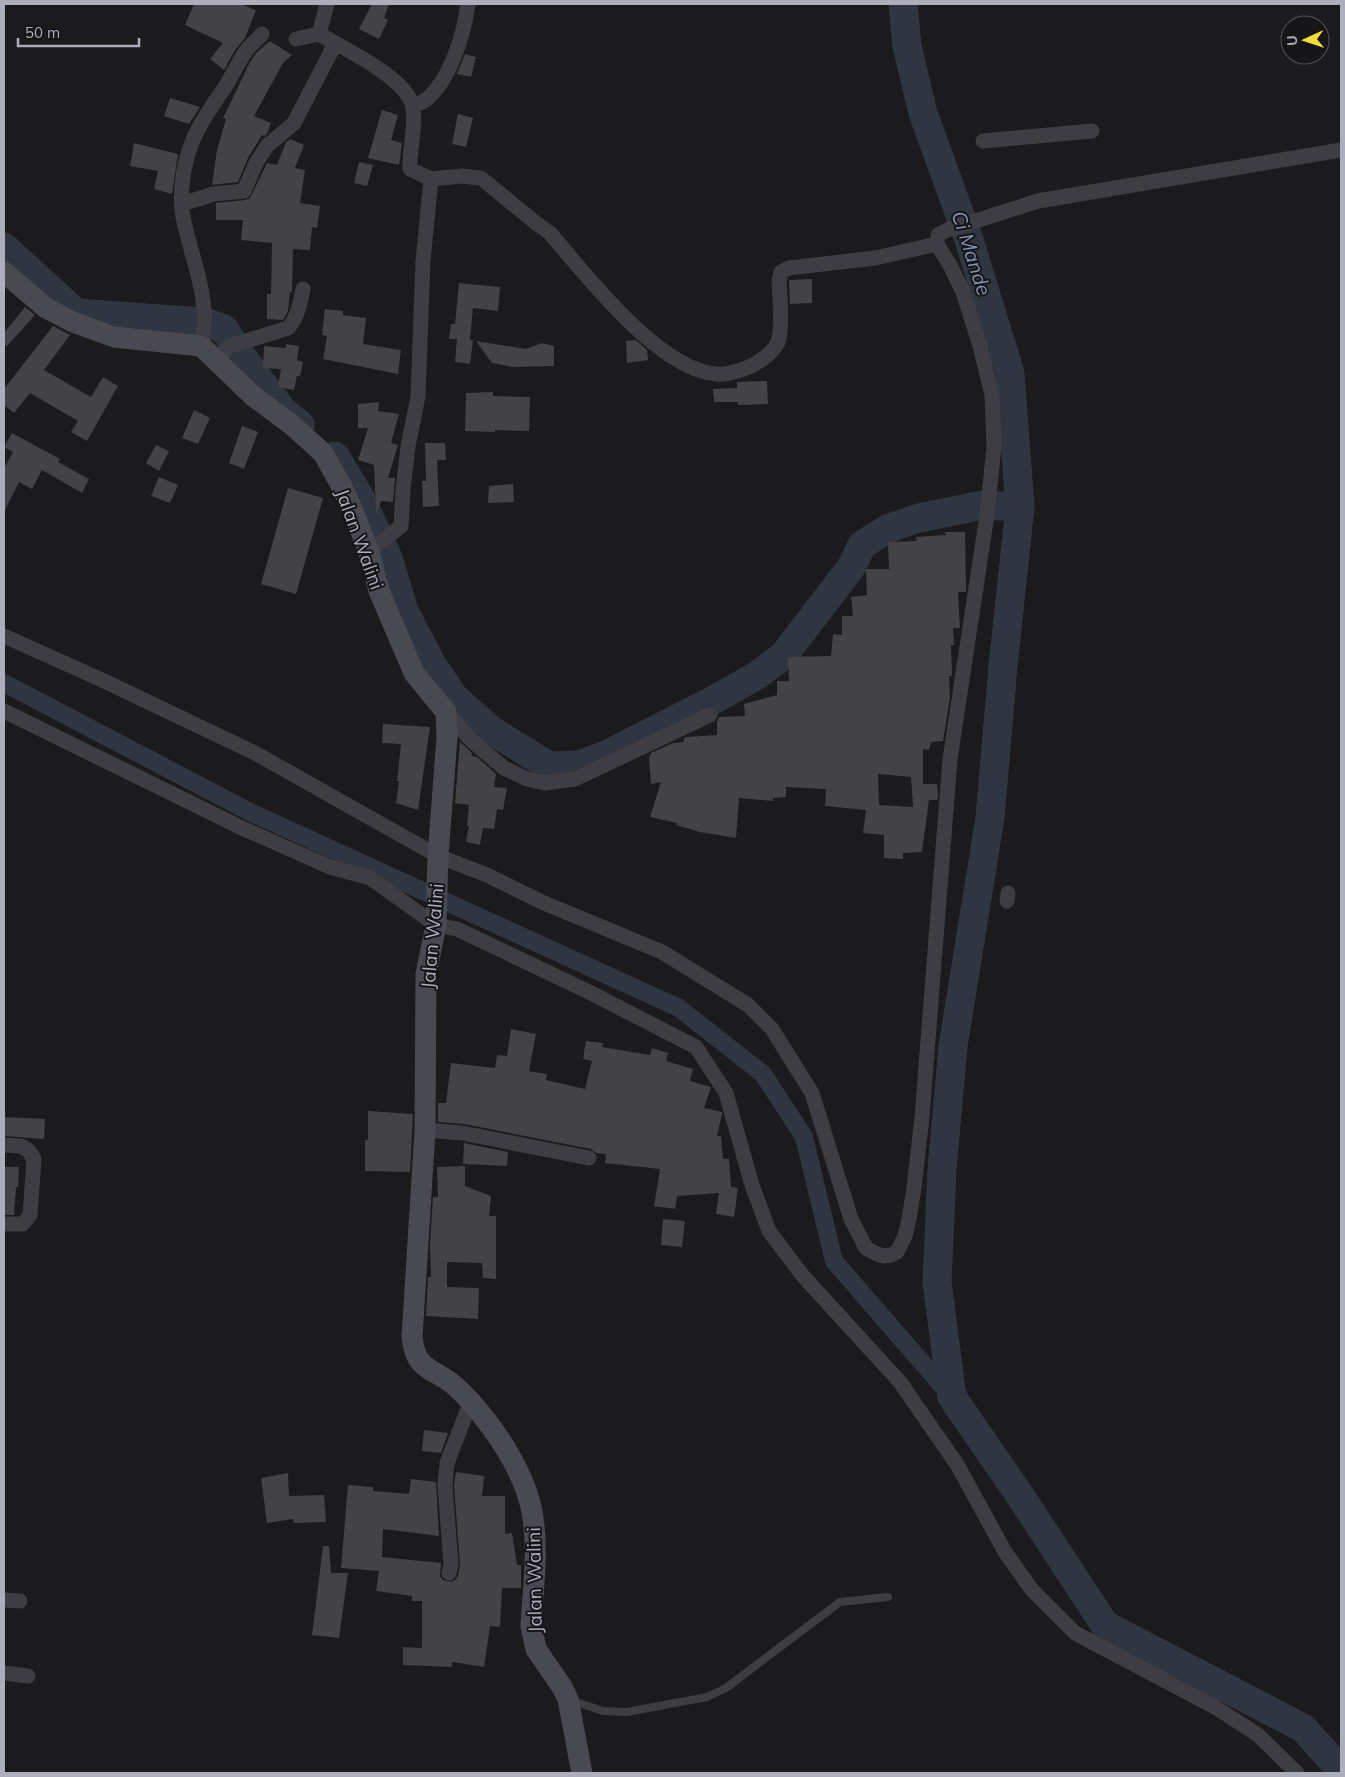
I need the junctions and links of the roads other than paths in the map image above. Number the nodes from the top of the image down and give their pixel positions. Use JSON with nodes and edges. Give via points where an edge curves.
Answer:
{"nodes":[{"id":1,"x":327,"y":4,"type":"edge"},
{"id":2,"x":468,"y":4,"type":"edge"},
{"id":3,"x":262,"y":34,"type":"dead end"},
{"id":4,"x":319,"y":34,"type":"junction"},
{"id":5,"x":296,"y":38,"type":"dead end"},
{"id":6,"x":336,"y":44,"type":"junction"},
{"id":7,"x":413,"y":106,"type":"junction"},
{"id":8,"x":1092,"y":131,"type":"dead end"},
{"id":9,"x":983,"y":141,"type":"dead end"},
{"id":10,"x":1341,"y":150,"type":"edge"},
{"id":11,"x":431,"y":179,"type":"junction"},
{"id":12,"x":182,"y":204,"type":"junction"},
{"id":13,"x":937,"y":244,"type":"junction"},
{"id":14,"x":4,"y":272,"type":"edge"},
{"id":15,"x":303,"y":289,"type":"dead end"},
{"id":16,"x":216,"y":340,"type":"junction"},
{"id":17,"x":372,"y":550,"type":"junction"},
{"id":18,"x":4,"y":636,"type":"edge"},
{"id":19,"x":4,"y":711,"type":"edge"},
{"id":20,"x":446,"y":712,"type":"junction"},
{"id":21,"x":710,"y":715,"type":"dead end"},
{"id":22,"x":438,"y":861,"type":"junction"},
{"id":23,"x":436,"y":922,"type":"junction"},
{"id":24,"x":425,"y":1130,"type":"junction"},
{"id":25,"x":4,"y":1145,"type":"edge"},
{"id":26,"x":589,"y":1158,"type":"dead end"},
{"id":27,"x":4,"y":1224,"type":"edge"},
{"id":28,"x":470,"y":1401,"type":"junction"},
{"id":29,"x":449,"y":1573,"type":"dead end"},
{"id":30,"x":888,"y":1597,"type":"dead end"},
{"id":31,"x":4,"y":1600,"type":"edge"},
{"id":32,"x":20,"y":1601,"type":"dead end"},
{"id":33,"x":4,"y":1673,"type":"edge"},
{"id":34,"x":28,"y":1676,"type":"dead end"},
{"id":35,"x":568,"y":1699,"type":"junction"},
{"id":36,"x":582,"y":1773,"type":"edge"},
{"id":37,"x":1296,"y":1773,"type":"edge"}],
"edges":[{"from":1,"to":4,"type":"street"},
{"from":2,"to":7,"type":"street","via":[[466,21],[447,72],[426,100]]},
{"from":3,"to":12,"type":"street","via":[[247,49],[193,139]]},
{"from":4,"to":5,"type":"street"},
{"from":4,"to":6,"type":"street"},
{"from":6,"to":7,"type":"street","via":[[393,80]]},
{"from":6,"to":12,"type":"street","via":[[294,123],[267,146],[244,190],[212,194]]},
{"from":7,"to":11,"type":"street","via":[[410,170]]},
{"from":8,"to":9,"type":"street"},
{"from":10,"to":13,"type":"street","via":[[1038,201],[947,230],[938,235]]},
{"from":11,"to":13,"type":"street","via":[[481,178],[550,233],[628,320],[663,352],[691,368],[717,374],[756,364],[779,340],[781,272],[789,268],[875,258]]},
{"from":11,"to":17,"type":"street","via":[[423,261],[418,397],[408,446],[401,526]]},
{"from":12,"to":16,"type":"street"},
{"from":13,"to":22,"type":"street","via":[[963,292],[980,346],[992,395],[994,446],[987,515],[950,760],[914,1188],[905,1236],[897,1252],[883,1256],[866,1248],[851,1219],[812,1093],[772,1029],[748,1005],[662,952],[544,903],[487,875]]},
{"from":14,"to":16,"type":"street","via":[[46,308],[114,337]]},
{"from":15,"to":16,"type":"street","via":[[298,313],[288,328]]},
{"from":16,"to":17,"type":"street","name":"Jalan Walini","via":[[222,367],[323,453],[344,489]]},
{"from":17,"to":20,"type":"street","name":"Jalan Walini","via":[[379,591],[414,672]]},
{"from":18,"to":22,"type":"street","via":[[255,753]]},
{"from":19,"to":23,"type":"street","via":[[244,829],[330,867],[370,878]]},
{"from":20,"to":21,"type":"street","via":[[504,768],[545,783],[575,779]]},
{"from":20,"to":22,"type":"street","name":"Jalan Walini"},
{"from":22,"to":23,"type":"street","name":"Jalan Walini"},
{"from":23,"to":24,"type":"street","name":"Jalan Walini","via":[[426,974]]},
{"from":23,"to":37,"type":"street","via":[[589,992],[696,1047],[726,1094],[769,1231],[803,1276],[900,1382],[958,1466],[1005,1552],[1032,1590],[1075,1633],[1230,1716],[1258,1735]]},
{"from":24,"to":26,"type":"street","via":[[462,1133]]},
{"from":24,"to":28,"type":"street","name":"Jalan Walini","via":[[413,1350],[426,1368],[457,1387]]},
{"from":25,"to":27,"type":"street","via":[[21,1146],[34,1159],[30,1215],[23,1224]]},
{"from":28,"to":29,"type":"street","via":[[447,1463]]},
{"from":28,"to":35,"type":"street","name":"Jalan Walini","via":[[503,1445],[527,1491],[535,1546],[532,1638]]},
{"from":30,"to":35,"type":"lane","via":[[840,1602],[726,1688],[707,1697],[626,1712],[603,1711]]},
{"from":31,"to":32,"type":"street"},
{"from":33,"to":34,"type":"street"},
{"from":35,"to":36,"type":"street","name":"Jalan Walini"}]}
